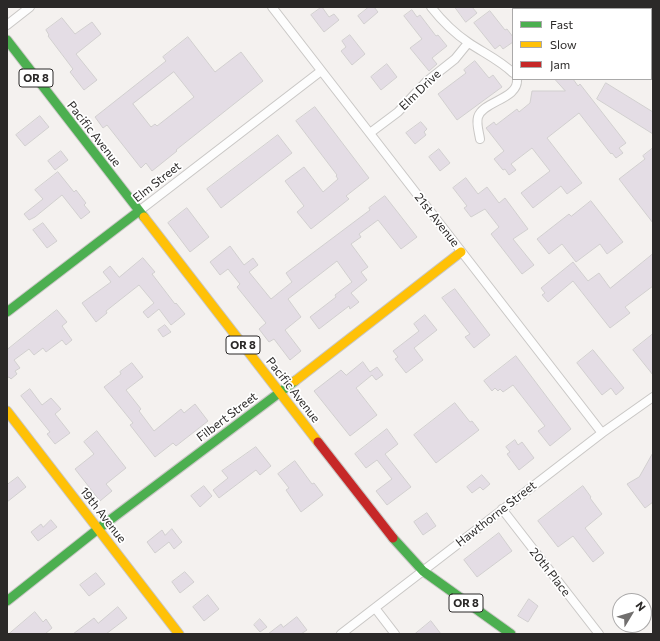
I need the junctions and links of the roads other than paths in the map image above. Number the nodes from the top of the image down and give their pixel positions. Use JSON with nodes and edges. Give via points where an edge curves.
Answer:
{"nodes":[{"id":1,"x":30,"y":7,"type":"edge"},
{"id":2,"x":272,"y":7,"type":"edge"},
{"id":3,"x":431,"y":7,"type":"edge"},
{"id":4,"x":7,"y":24,"type":"edge"},
{"id":5,"x":7,"y":40,"type":"edge"},
{"id":6,"x":468,"y":43,"type":"junction"},
{"id":7,"x":321,"y":71,"type":"junction"},
{"id":8,"x":512,"y":72,"type":"edge"},
{"id":9,"x":518,"y":80,"type":"edge"},
{"id":10,"x":370,"y":133,"type":"junction"},
{"id":11,"x":480,"y":139,"type":"dead end"},
{"id":12,"x":139,"y":211,"type":"junction"},
{"id":13,"x":461,"y":252,"type":"junction"},
{"id":14,"x":7,"y":312,"type":"edge"},
{"id":15,"x":280,"y":392,"type":"junction"},
{"id":16,"x":653,"y":397,"type":"edge"},
{"id":17,"x":7,"y":411,"type":"edge"},
{"id":18,"x":602,"y":433,"type":"junction"},
{"id":19,"x":502,"y":509,"type":"junction"},
{"id":20,"x":98,"y":529,"type":"junction"},
{"id":21,"x":423,"y":571,"type":"junction"},
{"id":22,"x":7,"y":601,"type":"edge"},
{"id":23,"x":375,"y":608,"type":"junction"},
{"id":24,"x":179,"y":634,"type":"edge"},
{"id":25,"x":341,"y":634,"type":"edge"},
{"id":26,"x":395,"y":634,"type":"edge"},
{"id":27,"x":511,"y":634,"type":"edge"},
{"id":28,"x":598,"y":634,"type":"edge"}],
"edges":[{"from":1,"to":4,"type":"street"},
{"from":2,"to":7,"type":"street","name":"21st Avenue"},
{"from":3,"to":6,"type":"street","via":[[446,25]]},
{"from":5,"to":12,"type":"main road","name":"Pacific Avenue","number":"OR 8"},
{"from":6,"to":8,"type":"street"},
{"from":6,"to":10,"type":"street","name":"Elm Drive","via":[[455,59],[426,82],[398,112]]},
{"from":7,"to":10,"type":"street","name":"21st Avenue"},
{"from":7,"to":12,"type":"street","name":"Elm Street"},
{"from":9,"to":11,"type":"street","via":[[510,94],[480,113]]},
{"from":10,"to":13,"type":"street","name":"21st Avenue"},
{"from":12,"to":14,"type":"main road","name":"Elm Street"},
{"from":12,"to":15,"type":"main road","name":"Pacific Avenue","number":"OR 8"},
{"from":13,"to":15,"type":"main road","name":"Filbert Street"},
{"from":13,"to":18,"type":"street","name":"21st Avenue"},
{"from":15,"to":20,"type":"main road","name":"Filbert Street"},
{"from":15,"to":21,"type":"main road","name":"Pacific Avenue","number":"OR 8","via":[[395,541]]},
{"from":16,"to":18,"type":"street","name":"Hawthorne Street"},
{"from":17,"to":20,"type":"main road","name":"19th Avenue"},
{"from":18,"to":19,"type":"street","name":"Hawthorne Street"},
{"from":19,"to":21,"type":"street","name":"Hawthorne Street"},
{"from":19,"to":28,"type":"street","name":"20th Place"},
{"from":20,"to":22,"type":"main road","name":"Filbert Street"},
{"from":20,"to":24,"type":"main road","name":"19th Avenue"},
{"from":21,"to":23,"type":"street","name":"Hawthorne Street"},
{"from":21,"to":27,"type":"main road","name":"Pacific Avenue","number":"OR 8"},
{"from":23,"to":25,"type":"street","name":"Hawthorne Street"},
{"from":23,"to":26,"type":"street"}]}
